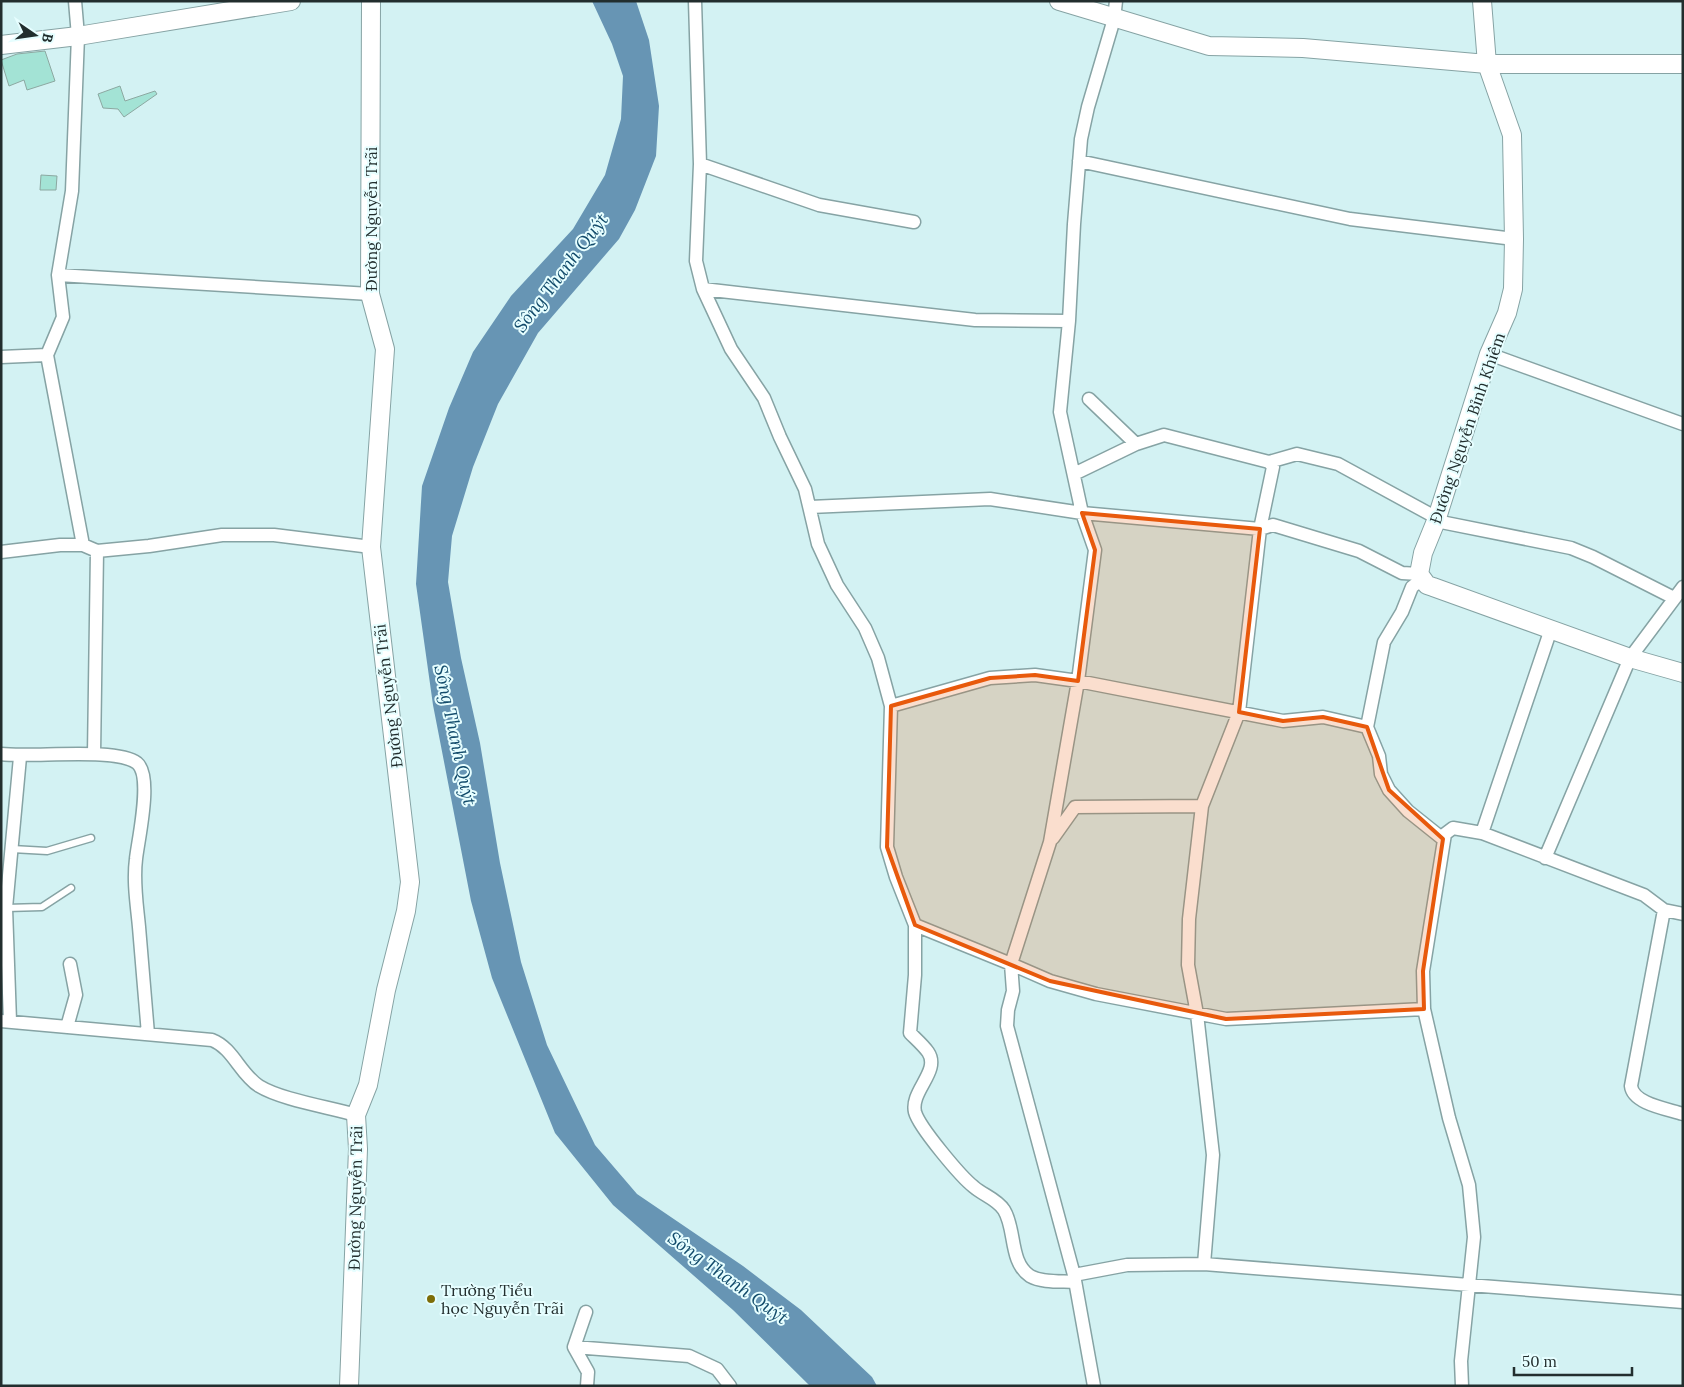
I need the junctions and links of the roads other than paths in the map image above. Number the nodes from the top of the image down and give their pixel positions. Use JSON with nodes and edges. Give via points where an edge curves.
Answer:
{"nodes":[{"id":1,"x":74,"y":1,"type":"edge"},
{"id":2,"x":291,"y":1,"type":"edge"},
{"id":3,"x":371,"y":1,"type":"edge"},
{"id":4,"x":696,"y":1,"type":"edge"},
{"id":5,"x":1058,"y":1,"type":"edge"},
{"id":6,"x":1116,"y":1,"type":"edge"},
{"id":7,"x":1482,"y":1,"type":"edge"},
{"id":8,"x":1114,"y":19,"type":"junction"},
{"id":9,"x":78,"y":36,"type":"junction"},
{"id":10,"x":1,"y":45,"type":"edge"},
{"id":11,"x":1487,"y":64,"type":"junction"},
{"id":12,"x":1683,"y":64,"type":"edge"},
{"id":13,"x":1079,"y":161,"type":"junction"},
{"id":14,"x":700,"y":164,"type":"junction"},
{"id":15,"x":914,"y":222,"type":"dead end"},
{"id":16,"x":1514,"y":239,"type":"junction"},
{"id":17,"x":58,"y":275,"type":"junction"},
{"id":18,"x":703,"y":289,"type":"junction"},
{"id":19,"x":370,"y":294,"type":"junction"},
{"id":20,"x":1069,"y":320,"type":"junction"},
{"id":21,"x":1489,"y":354,"type":"junction"},
{"id":22,"x":47,"y":355,"type":"junction"},
{"id":23,"x":1,"y":357,"type":"edge"},
{"id":24,"x":1089,"y":400,"type":"dead end"},
{"id":25,"x":1683,"y":424,"type":"edge"},
{"id":26,"x":1136,"y":444,"type":"junction"},
{"id":27,"x":1269,"y":462,"type":"junction"},
{"id":28,"x":1074,"y":474,"type":"junction"},
{"id":29,"x":810,"y":507,"type":"junction"},
{"id":30,"x":1082,"y":513,"type":"junction"},
{"id":31,"x":1436,"y":519,"type":"junction"},
{"id":32,"x":1260,"y":528,"type":"junction"},
{"id":33,"x":83,"y":545,"type":"junction"},
{"id":34,"x":371,"y":547,"type":"junction"},
{"id":35,"x":97,"y":551,"type":"junction"},
{"id":36,"x":1,"y":552,"type":"edge"},
{"id":37,"x":1420,"y":577,"type":"junction"},
{"id":38,"x":1683,"y":587,"type":"edge"},
{"id":39,"x":1674,"y":598,"type":"junction"},
{"id":40,"x":1551,"y":629,"type":"junction"},
{"id":41,"x":1630,"y":658,"type":"junction"},
{"id":42,"x":1683,"y":673,"type":"edge"},
{"id":43,"x":1078,"y":681,"type":"junction"},
{"id":44,"x":891,"y":706,"type":"junction"},
{"id":45,"x":1239,"y":712,"type":"junction"},
{"id":46,"x":1367,"y":727,"type":"junction"},
{"id":47,"x":1,"y":754,"type":"edge"},
{"id":48,"x":94,"y":754,"type":"junction"},
{"id":49,"x":20,"y":757,"type":"junction"},
{"id":50,"x":1202,"y":806,"type":"junction"},
{"id":51,"x":1482,"y":833,"type":"junction"},
{"id":52,"x":91,"y":838,"type":"dead end"},
{"id":53,"x":1444,"y":838,"type":"junction"},
{"id":54,"x":1050,"y":842,"type":"junction"},
{"id":55,"x":12,"y":849,"type":"junction"},
{"id":56,"x":1545,"y":858,"type":"junction"},
{"id":57,"x":71,"y":888,"type":"dead end"},
{"id":58,"x":6,"y":908,"type":"junction"},
{"id":59,"x":1664,"y":910,"type":"junction"},
{"id":60,"x":1683,"y":914,"type":"edge"},
{"id":61,"x":915,"y":925,"type":"junction"},
{"id":62,"x":70,"y":964,"type":"dead end"},
{"id":63,"x":1011,"y":964,"type":"junction"},
{"id":64,"x":1424,"y":1010,"type":"junction"},
{"id":65,"x":1197,"y":1014,"type":"junction"},
{"id":66,"x":6,"y":1021,"type":"edge"},
{"id":67,"x":67,"y":1027,"type":"junction"},
{"id":68,"x":148,"y":1034,"type":"junction"},
{"id":69,"x":1683,"y":1114,"type":"edge"},
{"id":70,"x":356,"y":1115,"type":"junction"},
{"id":71,"x":1204,"y":1264,"type":"junction"},
{"id":72,"x":1075,"y":1278,"type":"junction"},
{"id":73,"x":1469,"y":1285,"type":"junction"},
{"id":74,"x":1683,"y":1302,"type":"edge"},
{"id":75,"x":586,"y":1312,"type":"dead end"},
{"id":76,"x":574,"y":1347,"type":"junction"},
{"id":77,"x":350,"y":1386,"type":"edge"},
{"id":78,"x":587,"y":1386,"type":"edge"},
{"id":79,"x":730,"y":1386,"type":"edge"},
{"id":80,"x":1094,"y":1386,"type":"edge"},
{"id":81,"x":1462,"y":1386,"type":"edge"}],
"edges":[{"from":1,"to":9,"type":"street"},
{"from":2,"to":9,"type":"street"},
{"from":3,"to":19,"type":"street","name":"Đường Nguyễn Trãi"},
{"from":4,"to":14,"type":"street"},
{"from":5,"to":8,"type":"street"},
{"from":6,"to":8,"type":"street"},
{"from":7,"to":11,"type":"street","name":"Đường Nguyễn Bỉnh Khiêm"},
{"from":8,"to":11,"type":"street","via":[[1209,46],[1303,48]]},
{"from":8,"to":13,"type":"street","via":[[1088,107]]},
{"from":9,"to":10,"type":"street"},
{"from":9,"to":17,"type":"street","via":[[72,191]]},
{"from":11,"to":12,"type":"street"},
{"from":11,"to":16,"type":"street","name":"Đường Nguyễn Bỉnh Khiêm","via":[[1512,135]]},
{"from":13,"to":16,"type":"street","via":[[1350,219]]},
{"from":13,"to":20,"type":"street"},
{"from":14,"to":15,"type":"street","via":[[819,205]]},
{"from":14,"to":18,"type":"street","via":[[696,261]]},
{"from":16,"to":21,"type":"street","name":"Đường Nguyễn Bỉnh Khiêm","via":[[1513,289],[1507,313]]},
{"from":17,"to":19,"type":"street"},
{"from":17,"to":22,"type":"street","via":[[64,317]]},
{"from":18,"to":20,"type":"street","via":[[975,320]]},
{"from":18,"to":29,"type":"street","via":[[731,349],[764,398]]},
{"from":19,"to":34,"type":"street","name":"Đường Nguyễn Trãi","via":[[385,349]]},
{"from":20,"to":28,"type":"street","via":[[1060,412]]},
{"from":21,"to":25,"type":"street"},
{"from":21,"to":31,"type":"street","name":"Đường Nguyễn Bỉnh Khiêm"},
{"from":22,"to":23,"type":"street"},
{"from":22,"to":33,"type":"street"},
{"from":24,"to":26,"type":"street"},
{"from":26,"to":27,"type":"street","via":[[1164,435]]},
{"from":26,"to":28,"type":"street"},
{"from":27,"to":31,"type":"street","via":[[1297,454],[1338,464]]},
{"from":27,"to":32,"type":"street","via":[[1273,470]]},
{"from":28,"to":30,"type":"street"},
{"from":29,"to":30,"type":"street","via":[[990,499]]},
{"from":29,"to":44,"type":"street","via":[[818,544],[837,585],[865,628],[878,658]]},
{"from":30,"to":32,"type":"street"},
{"from":30,"to":43,"type":"street","via":[[1095,550]]},
{"from":31,"to":37,"type":"street","name":"Đường Nguyễn Bỉnh Khiêm","via":[[1423,553]]},
{"from":31,"to":39,"type":"street","via":[[1571,548]]},
{"from":32,"to":37,"type":"street","via":[[1284,527],[1359,551],[1402,573]]},
{"from":32,"to":45,"type":"street"},
{"from":33,"to":35,"type":"street"},
{"from":33,"to":36,"type":"street"},
{"from":34,"to":35,"type":"street","via":[[274,534],[222,534]]},
{"from":34,"to":70,"type":"street","name":"Đường Nguyễn Trãi","via":[[410,882],[368,1085]]},
{"from":35,"to":48,"type":"street"},
{"from":37,"to":40,"type":"street","via":[[1433,587]]},
{"from":37,"to":46,"type":"street","via":[[1384,642]]},
{"from":38,"to":39,"type":"street"},
{"from":39,"to":41,"type":"street"},
{"from":40,"to":41,"type":"street"},
{"from":40,"to":51,"type":"street"},
{"from":41,"to":42,"type":"street"},
{"from":41,"to":56,"type":"street"},
{"from":43,"to":44,"type":"street","via":[[1034,675],[990,678]]},
{"from":43,"to":45,"type":"street"},
{"from":43,"to":54,"type":"street"},
{"from":44,"to":61,"type":"street","via":[[887,847]]},
{"from":45,"to":46,"type":"street","via":[[1283,721],[1324,717]]},
{"from":45,"to":50,"type":"street"},
{"from":46,"to":53,"type":"street","via":[[1389,790],[1408,811]]},
{"from":47,"to":49,"type":"street"},
{"from":48,"to":49,"type":"street"},
{"from":48,"to":68,"type":"street","via":[[130,760],[142,769],[144,777],[134,881]]},
{"from":49,"to":55,"type":"street"},
{"from":50,"to":54,"type":"street","via":[[1074,807]]},
{"from":50,"to":65,"type":"street","via":[[1189,919],[1188,966]]},
{"from":51,"to":53,"type":"street","via":[[1453,828]]},
{"from":51,"to":56,"type":"street"},
{"from":52,"to":55,"type":"lane","via":[[47,851]]},
{"from":53,"to":64,"type":"street","via":[[1423,970]]},
{"from":54,"to":63,"type":"street"},
{"from":55,"to":58,"type":"street"},
{"from":56,"to":59,"type":"street","via":[[1644,895]]},
{"from":57,"to":58,"type":"lane","via":[[42,907]]},
{"from":58,"to":66,"type":"street"},
{"from":59,"to":60,"type":"street"},
{"from":59,"to":69,"type":"street","via":[[1631,1086],[1638,1098]]},
{"from":61,"to":63,"type":"street"},
{"from":61,"to":72,"type":"street","via":[[916,975],[910,1033],[930,1054],[931,1063],[930,1071],[916,1093],[916,1114],[930,1136],[973,1186],[1004,1209],[1017,1257],[1029,1275],[1037,1279]]},
{"from":62,"to":67,"type":"street","via":[[76,995]]},
{"from":63,"to":65,"type":"street","via":[[1050,981],[1096,994]]},
{"from":63,"to":72,"type":"street","via":[[1013,991],[1007,1026]]},
{"from":64,"to":65,"type":"street","via":[[1226,1019]]},
{"from":64,"to":73,"type":"street","via":[[1449,1118],[1469,1185],[1474,1237]]},
{"from":65,"to":71,"type":"street","via":[[1214,1155]]},
{"from":66,"to":67,"type":"street"},
{"from":67,"to":68,"type":"street"},
{"from":68,"to":70,"type":"street","via":[[212,1040],[224,1047],[258,1086]]},
{"from":70,"to":77,"type":"street","name":"Đường Nguyễn Trãi","via":[[358,1149]]},
{"from":71,"to":72,"type":"street","via":[[1127,1265]]},
{"from":71,"to":73,"type":"street"},
{"from":72,"to":80,"type":"street"},
{"from":73,"to":74,"type":"street"},
{"from":73,"to":81,"type":"street","via":[[1460,1361]]},
{"from":75,"to":76,"type":"street"},
{"from":76,"to":78,"type":"street","via":[[588,1372]]},
{"from":76,"to":79,"type":"street","via":[[688,1356],[717,1369]]}]}
